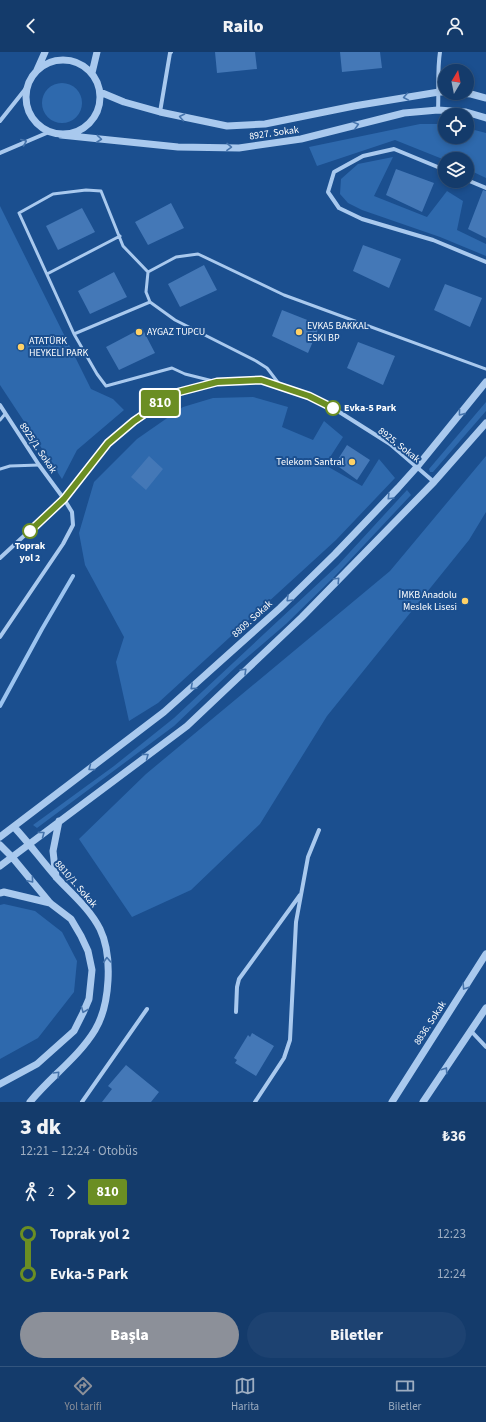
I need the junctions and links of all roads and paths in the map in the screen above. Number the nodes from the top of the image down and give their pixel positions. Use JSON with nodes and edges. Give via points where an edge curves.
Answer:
{"nodes":[{"id":1,"x":45,"y":52,"type":"edge"},
{"id":2,"x":97,"y":52,"type":"edge"},
{"id":3,"x":170,"y":52,"type":"edge"},
{"id":4,"x":440,"y":52,"type":"edge"},
{"id":5,"x":438,"y":64,"type":"edge"},
{"id":6,"x":36,"y":71,"type":"junction"},
{"id":7,"x":92,"y":73,"type":"junction"},
{"id":8,"x":27,"y":87,"type":"junction"},
{"id":9,"x":100,"y":92,"type":"junction"},
{"id":10,"x":438,"y":93,"type":"edge"},
{"id":11,"x":474,"y":95,"type":"edge"},
{"id":12,"x":486,"y":98,"type":"edge"},
{"id":13,"x":438,"y":110,"type":"edge"},
{"id":14,"x":160,"y":112,"type":"junction"},
{"id":15,"x":474,"y":114,"type":"edge"},
{"id":16,"x":486,"y":118,"type":"edge"},
{"id":17,"x":0,"y":121,"type":"edge"},
{"id":18,"x":49,"y":132,"type":"junction"},
{"id":19,"x":61,"y":135,"type":"junction"},
{"id":20,"x":0,"y":153,"type":"edge"},
{"id":21,"x":438,"y":167,"type":"edge"},
{"id":22,"x":474,"y":183,"type":"edge"},
{"id":23,"x":486,"y":188,"type":"edge"},
{"id":24,"x":120,"y":236,"type":"junction"},
{"id":25,"x":486,"y":262,"type":"edge"},
{"id":26,"x":148,"y":272,"type":"junction"},
{"id":27,"x":47,"y":274,"type":"junction"},
{"id":28,"x":150,"y":302,"type":"junction"},
{"id":29,"x":74,"y":334,"type":"junction"},
{"id":30,"x":486,"y":369,"type":"edge"},
{"id":31,"x":217,"y":382,"type":"junction"},
{"id":32,"x":486,"y":382,"type":"edge"},
{"id":33,"x":280,"y":386,"type":"junction"},
{"id":34,"x":0,"y":405,"type":"edge"},
{"id":35,"x":5,"y":414,"type":"junction"},
{"id":36,"x":0,"y":420,"type":"edge"},
{"id":37,"x":486,"y":423,"type":"edge"},
{"id":38,"x":39,"y":465,"type":"junction"},
{"id":39,"x":416,"y":468,"type":"junction"},
{"id":40,"x":0,"y":469,"type":"edge"},
{"id":41,"x":434,"y":482,"type":"junction"},
{"id":42,"x":64,"y":499,"type":"junction"},
{"id":43,"x":0,"y":558,"type":"edge"},
{"id":44,"x":0,"y":636,"type":"edge"},
{"id":45,"x":60,"y":821,"type":"junction"},
{"id":46,"x":14,"y":827,"type":"junction"},
{"id":47,"x":319,"y":830,"type":"dead end"},
{"id":48,"x":0,"y":837,"type":"edge"},
{"id":49,"x":29,"y":844,"type":"junction"},
{"id":50,"x":0,"y":845,"type":"edge"},
{"id":51,"x":12,"y":857,"type":"junction"},
{"id":52,"x":0,"y":866,"type":"edge"},
{"id":53,"x":56,"y":877,"type":"junction"},
{"id":54,"x":0,"y":893,"type":"edge"},
{"id":55,"x":301,"y":894,"type":"junction"},
{"id":56,"x":50,"y":903,"type":"junction"},
{"id":57,"x":486,"y":954,"type":"edge"},
{"id":58,"x":486,"y":1008,"type":"edge"},
{"id":59,"x":147,"y":1009,"type":"dead end"},
{"id":60,"x":236,"y":1012,"type":"dead end"},
{"id":61,"x":471,"y":1031,"type":"junction"},
{"id":62,"x":486,"y":1047,"type":"edge"},
{"id":63,"x":0,"y":1084,"type":"edge"},
{"id":64,"x":30,"y":1102,"type":"edge"},
{"id":65,"x":82,"y":1102,"type":"edge"},
{"id":66,"x":255,"y":1102,"type":"edge"},
{"id":67,"x":392,"y":1102,"type":"edge"},
{"id":68,"x":423,"y":1102,"type":"edge"}],
"edges":[{"from":1,"to":6,"type":"street"},
{"from":2,"to":7,"type":"street"},
{"from":3,"to":14,"type":"street"},
{"from":4,"to":5,"type":"street"},
{"from":6,"to":7,"type":"street","via":[[58,60],[70,60]]},
{"from":6,"to":8,"type":"street"},
{"from":7,"to":9,"type":"street"},
{"from":8,"to":17,"type":"street"},
{"from":8,"to":18,"type":"street","via":[[26,105],[31,116],[38,126]]},
{"from":9,"to":14,"type":"street","name":"8927. Sokak"},
{"from":9,"to":19,"type":"street","via":[[99,109],[93,120],[84,129],[73,134]]},
{"from":10,"to":14,"type":"street","name":"8927. Sokak","one_way":true,"via":[[265,124],[228,126]]},
{"from":11,"to":12,"type":"street"},
{"from":19,"to":13,"type":"street","name":"8927. Sokak","one_way":true,"via":[[178,147],[239,148],[301,139],[368,121]]},
{"from":15,"to":16,"type":"street","name":"8927. Sokak"},
{"from":18,"to":19,"type":"street"},
{"from":20,"to":18,"type":"street","one_way":true},
{"from":21,"to":25,"type":"street","via":[[394,149],[363,156],[334,172],[328,192],[339,208],[362,219],[433,240]]},
{"from":22,"to":23,"type":"street"},
{"from":24,"to":26,"type":"lane","via":[[124,246]]},
{"from":24,"to":27,"type":"lane"},
{"from":24,"to":27,"type":"lane","via":[[101,191],[53,194],[19,213]]},
{"from":26,"to":28,"type":"lane","via":[[146,292]]},
{"from":26,"to":30,"type":"lane","via":[[176,257],[198,254],[284,294]]},
{"from":27,"to":29,"type":"lane"},
{"from":28,"to":29,"type":"lane"},
{"from":28,"to":33,"type":"lane","via":[[175,320],[256,360],[267,368]]},
{"from":29,"to":31,"type":"lane","via":[[106,386],[172,368]]},
{"from":31,"to":33,"type":"street","name":"8925. Sokak","via":[[261,380]]},
{"from":31,"to":42,"type":"street","name":"8925. Sokak","via":[[175,393],[134,421],[108,443]]},
{"from":32,"to":39,"type":"street","name":"8809. Sokak","one_way":true},
{"from":33,"to":39,"type":"street","name":"8925. Sokak","via":[[333,408],[390,444]]},
{"from":34,"to":35,"type":"street","name":"8925/1. Sokak"},
{"from":35,"to":36,"type":"lane"},
{"from":35,"to":38,"type":"street","name":"8925/1. Sokak"},
{"from":37,"to":41,"type":"street"},
{"from":38,"to":40,"type":"lane"},
{"from":38,"to":42,"type":"street","name":"8925/1. Sokak"},
{"from":39,"to":41,"type":"street","name":"8925. Sokak"},
{"from":39,"to":46,"type":"street","name":"8809. Sokak","one_way":true,"via":[[280,608],[164,712]]},
{"from":45,"to":41,"type":"street","one_way":true,"via":[[187,726],[302,617]]},
{"from":42,"to":43,"type":"street","name":"8925. Sokak"},
{"from":42,"to":44,"type":"street","name":"8925/1. Sokak","via":[[72,512],[73,525],[63,544]]},
{"from":49,"to":45,"type":"street","one_way":true},
{"from":45,"to":53,"type":"street","via":[[53,851]]},
{"from":46,"to":48,"type":"street","name":"8809. Sokak"},
{"from":46,"to":49,"type":"street","name":"8810/1. Sokak"},
{"from":47,"to":55,"type":"street","via":[[308,857]]},
{"from":49,"to":51,"type":"street"},
{"from":49,"to":53,"type":"street","name":"8810/1. Sokak"},
{"from":50,"to":51,"type":"street"},
{"from":51,"to":52,"type":"street"},
{"from":51,"to":56,"type":"street","one_way":true},
{"from":64,"to":53,"type":"street","name":"8810/1. Sokak","one_way":true,"via":[[85,1045],[104,1006],[108,982],[106,951],[100,930],[86,909]]},
{"from":54,"to":56,"type":"street"},
{"from":55,"to":60,"type":"street","via":[[239,979]]},
{"from":55,"to":66,"type":"street","via":[[296,922],[290,1040],[284,1058]]},
{"from":56,"to":63,"type":"street","one_way":true,"via":[[71,919],[88,951],[92,970],[89,999],[74,1031],[37,1064]]},
{"from":57,"to":67,"type":"street","name":"8836. Sokak","one_way":true},
{"from":58,"to":61,"type":"street"},
{"from":59,"to":65,"type":"street"},
{"from":61,"to":62,"type":"street"},
{"from":68,"to":61,"type":"street","one_way":true}]}
